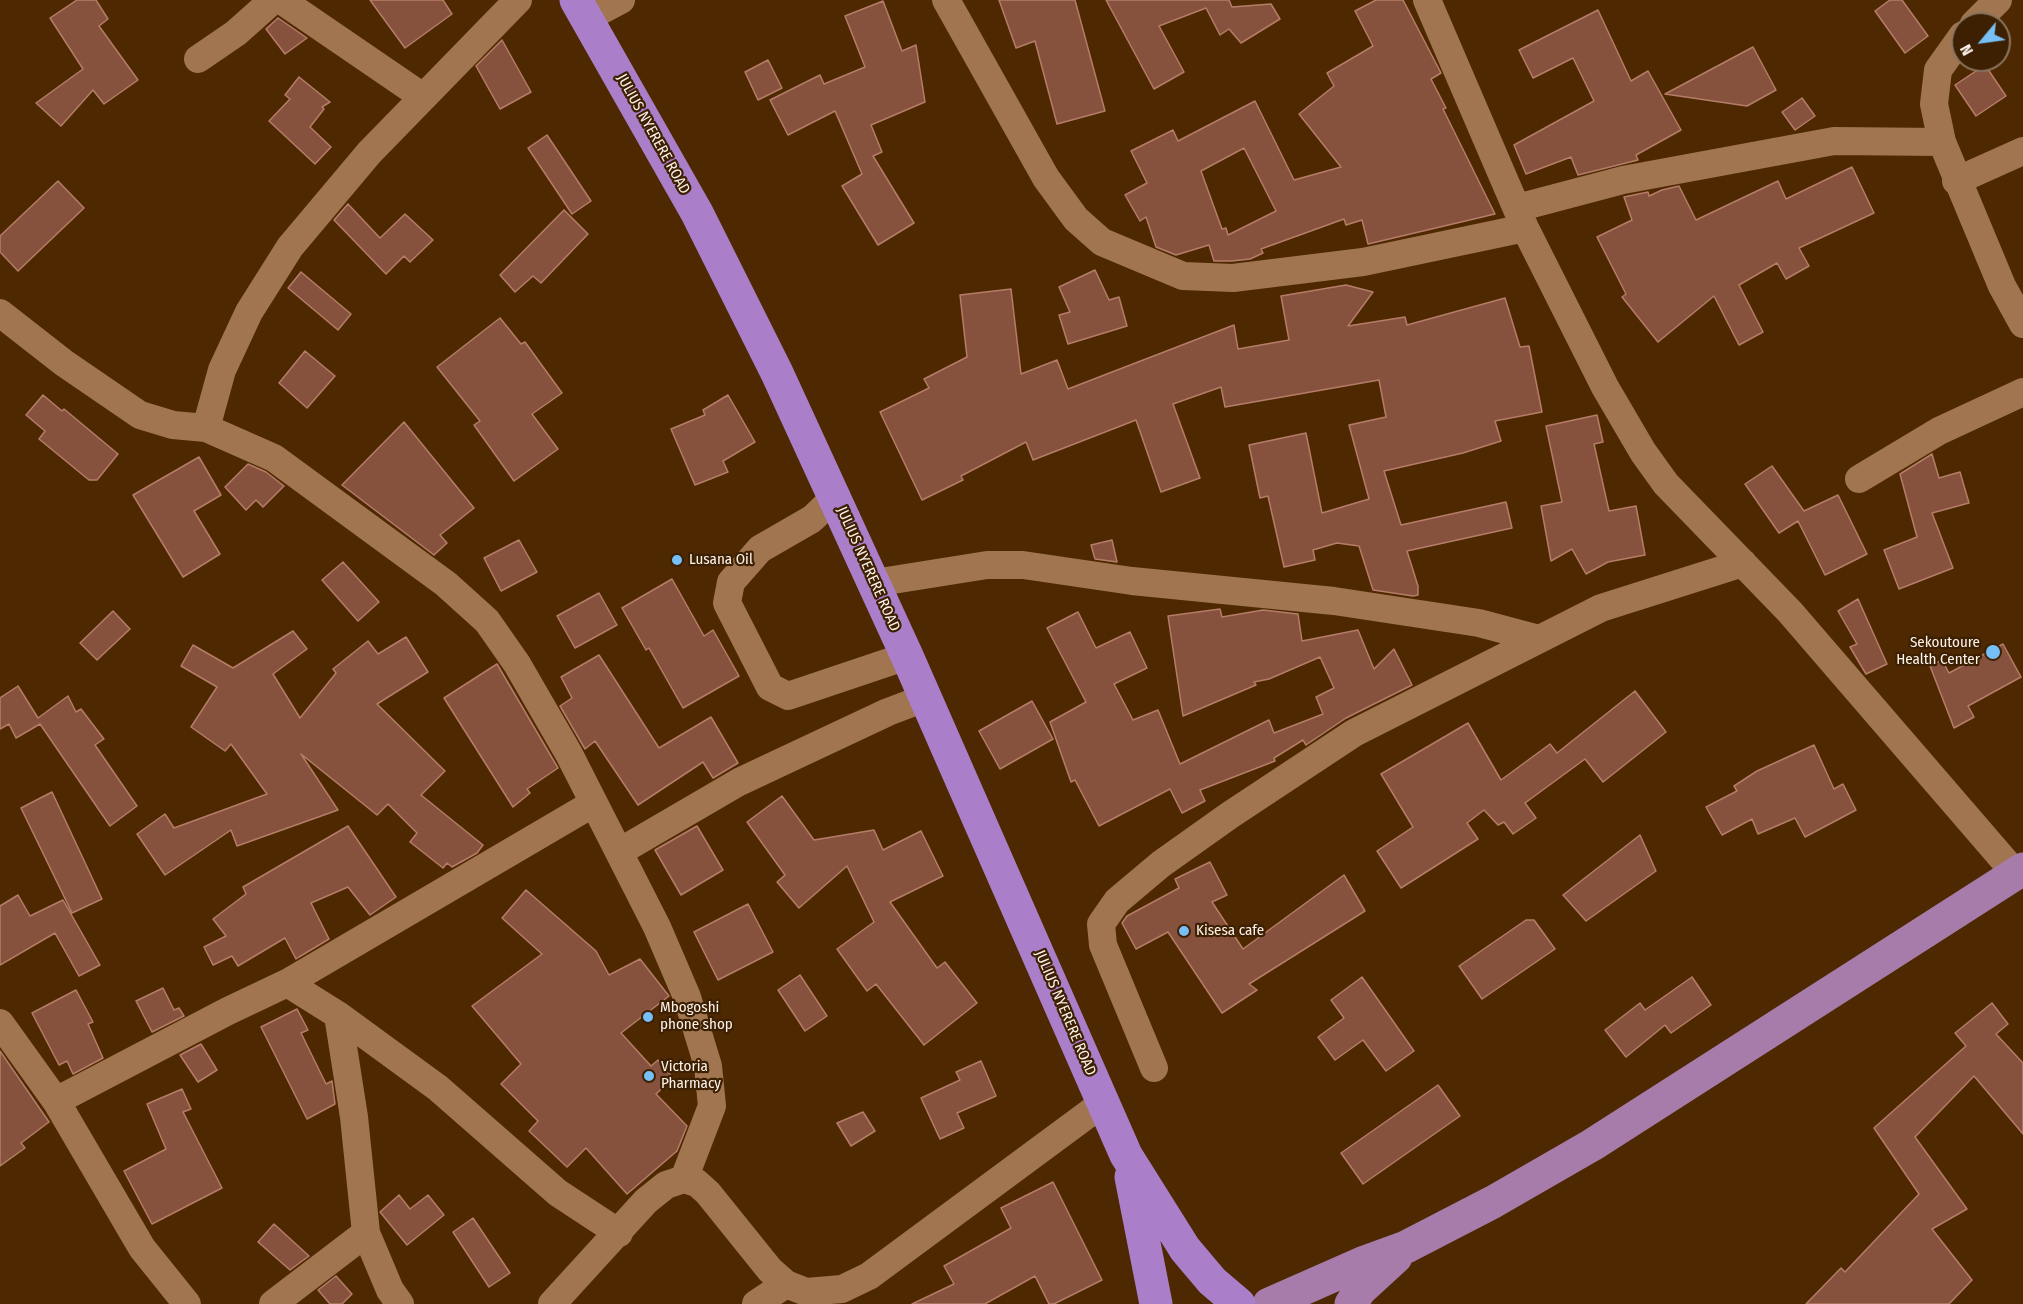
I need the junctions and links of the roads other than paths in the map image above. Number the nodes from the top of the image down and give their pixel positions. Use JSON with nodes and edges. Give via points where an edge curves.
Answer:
{"nodes":[{"id":1,"x":273,"y":0,"type":"edge"},
{"id":2,"x":280,"y":0,"type":"edge"},
{"id":3,"x":518,"y":0,"type":"edge"},
{"id":4,"x":621,"y":0,"type":"edge"},
{"id":5,"x":946,"y":0,"type":"edge"},
{"id":6,"x":1427,"y":0,"type":"edge"},
{"id":7,"x":1998,"y":0,"type":"edge"},
{"id":8,"x":582,"y":9,"type":"edge"},
{"id":9,"x":1986,"y":12,"type":"edge"},
{"id":10,"x":1951,"y":52,"type":"edge"},
{"id":11,"x":198,"y":59,"type":"dead end"},
{"id":12,"x":423,"y":97,"type":"junction"},
{"id":13,"x":1942,"y":142,"type":"junction"},
{"id":14,"x":2023,"y":151,"type":"edge"},
{"id":15,"x":1956,"y":181,"type":"junction"},
{"id":16,"x":1521,"y":218,"type":"junction"},
{"id":17,"x":2,"y":317,"type":"edge"},
{"id":18,"x":2023,"y":324,"type":"edge"},
{"id":19,"x":2023,"y":392,"type":"edge"},
{"id":20,"x":206,"y":428,"type":"junction"},
{"id":21,"x":1859,"y":479,"type":"dead end"},
{"id":22,"x":836,"y":496,"type":"junction"},
{"id":23,"x":1743,"y":563,"type":"junction"},
{"id":24,"x":874,"y":583,"type":"junction"},
{"id":25,"x":1539,"y":639,"type":"junction"},
{"id":26,"x":907,"y":656,"type":"junction"},
{"id":27,"x":925,"y":698,"type":"junction"},
{"id":28,"x":594,"y":803,"type":"junction"},
{"id":29,"x":619,"y":852,"type":"junction"},
{"id":30,"x":2019,"y":871,"type":"edge"},
{"id":31,"x":287,"y":983,"type":"junction"},
{"id":32,"x":338,"y":1015,"type":"junction"},
{"id":33,"x":0,"y":1023,"type":"edge"},
{"id":34,"x":1154,"y":1068,"type":"dead end"},
{"id":35,"x":56,"y":1101,"type":"junction"},
{"id":36,"x":1103,"y":1103,"type":"junction"},
{"id":37,"x":1126,"y":1155,"type":"junction"},
{"id":38,"x":684,"y":1179,"type":"junction"},
{"id":39,"x":366,"y":1233,"type":"junction"},
{"id":40,"x":619,"y":1233,"type":"junction"},
{"id":41,"x":1406,"y":1247,"type":"junction"},
{"id":42,"x":786,"y":1284,"type":"junction"},
{"id":43,"x":187,"y":1304,"type":"edge"},
{"id":44,"x":273,"y":1304,"type":"edge"},
{"id":45,"x":400,"y":1304,"type":"edge"},
{"id":46,"x":552,"y":1304,"type":"edge"},
{"id":47,"x":756,"y":1304,"type":"edge"},
{"id":48,"x":1156,"y":1304,"type":"edge"},
{"id":49,"x":1239,"y":1304,"type":"edge"},
{"id":50,"x":1269,"y":1304,"type":"edge"},
{"id":51,"x":1351,"y":1304,"type":"edge"}],
"edges":[{"from":1,"to":11,"type":"street","via":[[237,33]]},
{"from":2,"to":12,"type":"street"},
{"from":3,"to":12,"type":"street"},
{"from":4,"to":8,"type":"street"},
{"from":5,"to":16,"type":"street","via":[[1046,178],[1076,219],[1102,242],[1182,276],[1233,278],[1353,264]]},
{"from":6,"to":16,"type":"street"},
{"from":7,"to":9,"type":"street"},
{"from":8,"to":22,"type":"highway","name":"JULIUS NYERERE ROAD","via":[[698,213]]},
{"from":10,"to":13,"type":"street","via":[[1938,70],[1934,104]]},
{"from":12,"to":20,"type":"street","via":[[369,153],[290,247],[249,312],[222,370]]},
{"from":13,"to":15,"type":"street"},
{"from":13,"to":16,"type":"street","via":[[1833,141],[1623,180]]},
{"from":14,"to":15,"type":"street"},
{"from":15,"to":18,"type":"street"},
{"from":16,"to":23,"type":"street","via":[[1605,387],[1643,452],[1666,484]]},
{"from":17,"to":20,"type":"street","via":[[140,415],[172,425]]},
{"from":19,"to":21,"type":"street","via":[[1939,431]]},
{"from":20,"to":28,"type":"street","via":[[274,458],[446,584],[487,621],[517,664]]},
{"from":22,"to":24,"type":"highway","name":"JULIUS NYERERE ROAD"},
{"from":22,"to":26,"type":"street","via":[[812,519],[760,549],[731,582],[727,603],[770,687],[788,696]]},
{"from":23,"to":25,"type":"street","via":[[1601,608]]},
{"from":23,"to":30,"type":"street"},
{"from":24,"to":25,"type":"street","via":[[987,565],[1023,565],[1132,581],[1334,601],[1479,623]]},
{"from":24,"to":26,"type":"highway","name":"JULIUS NYERERE ROAD"},
{"from":25,"to":34,"type":"street","via":[[1354,733],[1221,821],[1117,902],[1101,924],[1104,945]]},
{"from":26,"to":27,"type":"highway","name":"JULIUS NYERERE ROAD"},
{"from":27,"to":29,"type":"street","via":[[739,782]]},
{"from":27,"to":36,"type":"highway","name":"JULIUS NYERERE ROAD"},
{"from":28,"to":29,"type":"street"},
{"from":28,"to":31,"type":"street"},
{"from":29,"to":38,"type":"street","via":[[687,997],[708,1066],[712,1106]]},
{"from":30,"to":41,"type":"main road","via":[[1592,1145]]},
{"from":31,"to":32,"type":"street"},
{"from":31,"to":35,"type":"street"},
{"from":32,"to":39,"type":"street"},
{"from":32,"to":40,"type":"street","via":[[438,1088],[558,1193]]},
{"from":33,"to":35,"type":"street"},
{"from":35,"to":43,"type":"street","via":[[142,1248]]},
{"from":36,"to":37,"type":"highway","name":"JULIUS NYERERE ROAD"},
{"from":36,"to":42,"type":"street","via":[[869,1276],[842,1289],[806,1292]]},
{"from":37,"to":48,"type":"highway","name":"JULIUS NYERERE ROAD"},
{"from":37,"to":49,"type":"highway","name":"JULIUS NYERERE ROAD","via":[[1185,1249],[1212,1281]]},
{"from":38,"to":40,"type":"street","via":[[666,1185],[646,1201]]},
{"from":38,"to":42,"type":"street","via":[[697,1183],[708,1193],[770,1270]]},
{"from":39,"to":44,"type":"street"},
{"from":39,"to":45,"type":"street"},
{"from":40,"to":46,"type":"street"},
{"from":41,"to":50,"type":"main road"},
{"from":41,"to":51,"type":"main road","via":[[1360,1290]]},
{"from":42,"to":47,"type":"street"}]}
